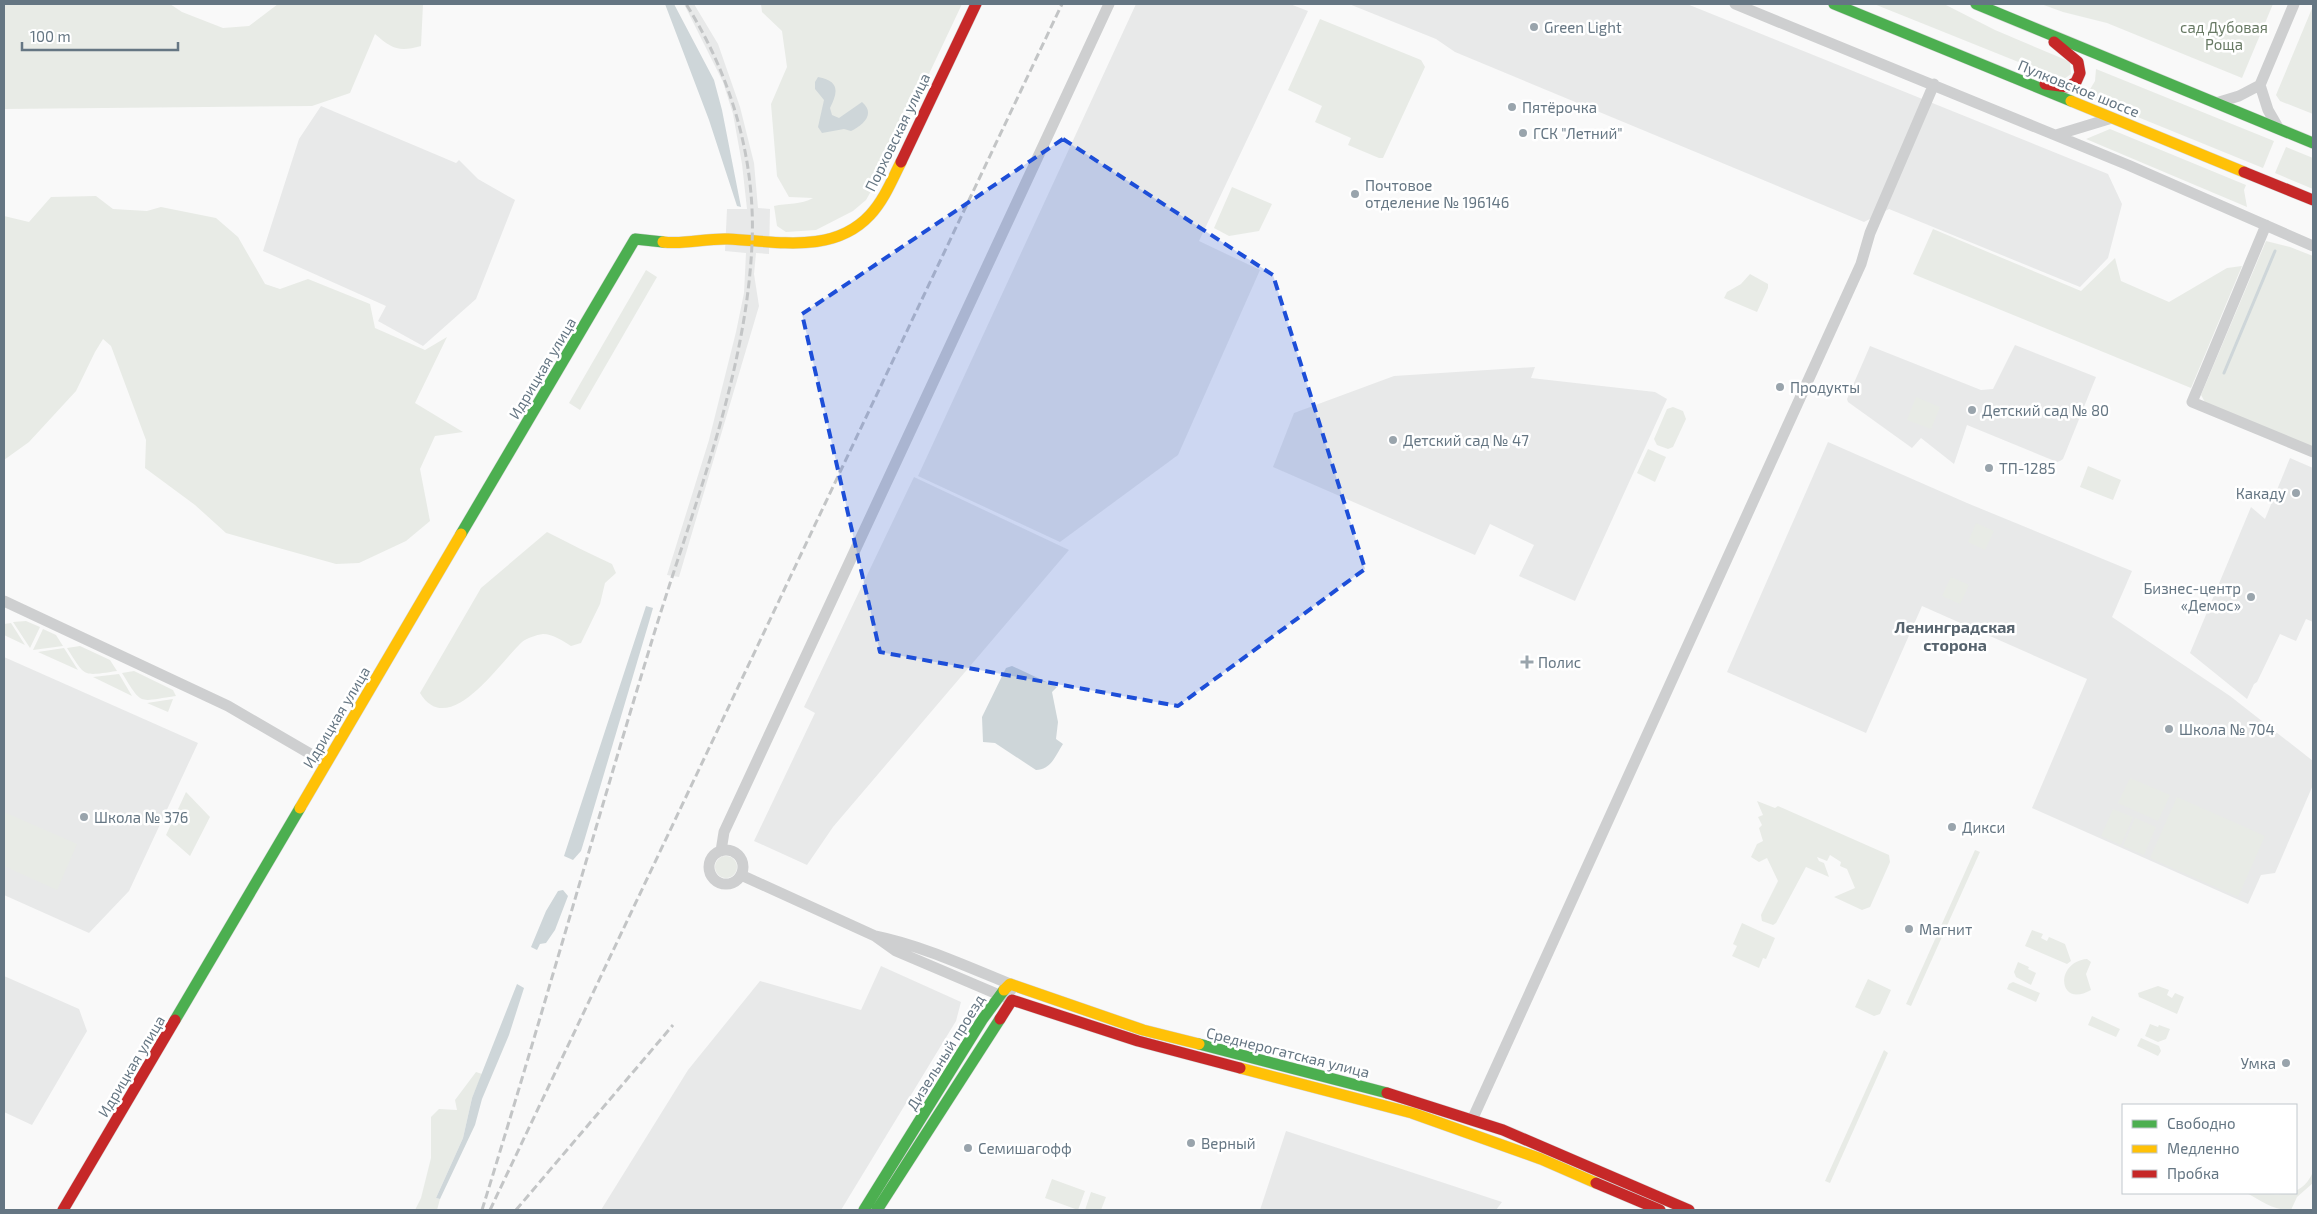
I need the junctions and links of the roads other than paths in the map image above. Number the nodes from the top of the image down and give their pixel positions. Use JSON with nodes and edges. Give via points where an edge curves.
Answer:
{"nodes":[{"id":1,"x":976,"y":4,"type":"edge"},
{"id":2,"x":1109,"y":4,"type":"edge"},
{"id":3,"x":1736,"y":4,"type":"edge"},
{"id":4,"x":1834,"y":4,"type":"edge"},
{"id":5,"x":1976,"y":4,"type":"edge"},
{"id":6,"x":2294,"y":4,"type":"edge"},
{"id":7,"x":2040,"y":30,"type":"junction"},
{"id":8,"x":2027,"y":83,"type":"junction"},
{"id":9,"x":1934,"y":84,"type":"junction"},
{"id":10,"x":2260,"y":85,"type":"junction"},
{"id":11,"x":2216,"y":102,"type":"junction"},
{"id":12,"x":2112,"y":118,"type":"junction"},
{"id":13,"x":2279,"y":128,"type":"junction"},
{"id":14,"x":2056,"y":135,"type":"junction"},
{"id":15,"x":2313,"y":143,"type":"edge"},
{"id":16,"x":2313,"y":200,"type":"edge"},
{"id":17,"x":2266,"y":225,"type":"junction"},
{"id":18,"x":635,"y":239,"type":"joint"},
{"id":19,"x":2313,"y":246,"type":"edge"},
{"id":20,"x":2313,"y":452,"type":"edge"},
{"id":21,"x":4,"y":602,"type":"edge"},
{"id":22,"x":326,"y":763,"type":"junction"},
{"id":23,"x":721,"y":851,"type":"junction"},
{"id":24,"x":741,"y":875,"type":"junction"},
{"id":25,"x":875,"y":936,"type":"junction"},
{"id":26,"x":1010,"y":984,"type":"junction"},
{"id":27,"x":998,"y":995,"type":"junction"},
{"id":28,"x":1012,"y":1000,"type":"junction"},
{"id":29,"x":1472,"y":1120,"type":"junction"},
{"id":30,"x":63,"y":1210,"type":"edge"},
{"id":31,"x":864,"y":1210,"type":"edge"},
{"id":32,"x":877,"y":1210,"type":"edge"},
{"id":33,"x":1660,"y":1210,"type":"edge"},
{"id":34,"x":1688,"y":1210,"type":"edge"}],
"edges":[{"from":1,"to":18,"type":"street","name":"Порховская улица","via":[[890,185],[871,214],[859,225],[832,239],[799,244],[725,239],[678,244]]},
{"from":2,"to":23,"type":"street","via":[[724,832]]},
{"from":3,"to":9,"type":"street"},
{"from":4,"to":8,"type":"street","name":"Пулковское шоссе"},
{"from":5,"to":7,"type":"street"},
{"from":6,"to":10,"type":"street"},
{"from":7,"to":8,"type":"street","via":[[2078,62],[2080,73],[2076,82],[2068,87]]},
{"from":7,"to":11,"type":"street"},
{"from":8,"to":12,"type":"street","name":"Пулковское шоссе"},
{"from":9,"to":14,"type":"street"},
{"from":9,"to":29,"type":"street","via":[[1870,233],[1861,264]]},
{"from":10,"to":11,"type":"street","via":[[2239,96]]},
{"from":10,"to":13,"type":"street","via":[[2268,110]]},
{"from":11,"to":13,"type":"street"},
{"from":12,"to":14,"type":"street"},
{"from":12,"to":16,"type":"street","name":"Пулковское шоссе"},
{"from":13,"to":15,"type":"street"},
{"from":14,"to":17,"type":"street"},
{"from":17,"to":19,"type":"street"},
{"from":17,"to":20,"type":"street","via":[[2192,402]]},
{"from":18,"to":22,"type":"street","name":"Идрицкая улица"},
{"from":21,"to":22,"type":"street","via":[[228,706]]},
{"from":22,"to":30,"type":"street","name":"Идрицкая улица"},
{"from":23,"to":24,"type":"street","via":[[731,851],[739,856],[743,865]]},
{"from":23,"to":24,"type":"street","via":[[709,864],[713,878],[730,884]]},
{"from":24,"to":25,"type":"street","name":"Среднерогатская улица"},
{"from":25,"to":26,"type":"street","name":"Среднерогатская улица","via":[[900,941]]},
{"from":25,"to":27,"type":"street","name":"Среднерогатская улица","via":[[896,951]]},
{"from":26,"to":27,"type":"street","name":"Дизельный проезд"},
{"from":26,"to":28,"type":"street"},
{"from":26,"to":29,"type":"street","name":"Среднерогатская улица","via":[[1143,1030],[1372,1088]]},
{"from":27,"to":28,"type":"street","name":"Среднерогатская улица"},
{"from":27,"to":31,"type":"street","name":"Дизельный проезд"},
{"from":28,"to":32,"type":"street","name":"Дизельный проезд"},
{"from":28,"to":33,"type":"street","name":"Среднерогатская улица","via":[[1138,1040],[1412,1112],[1541,1159]]},
{"from":29,"to":34,"type":"street","name":"Среднерогатская улица"}]}
